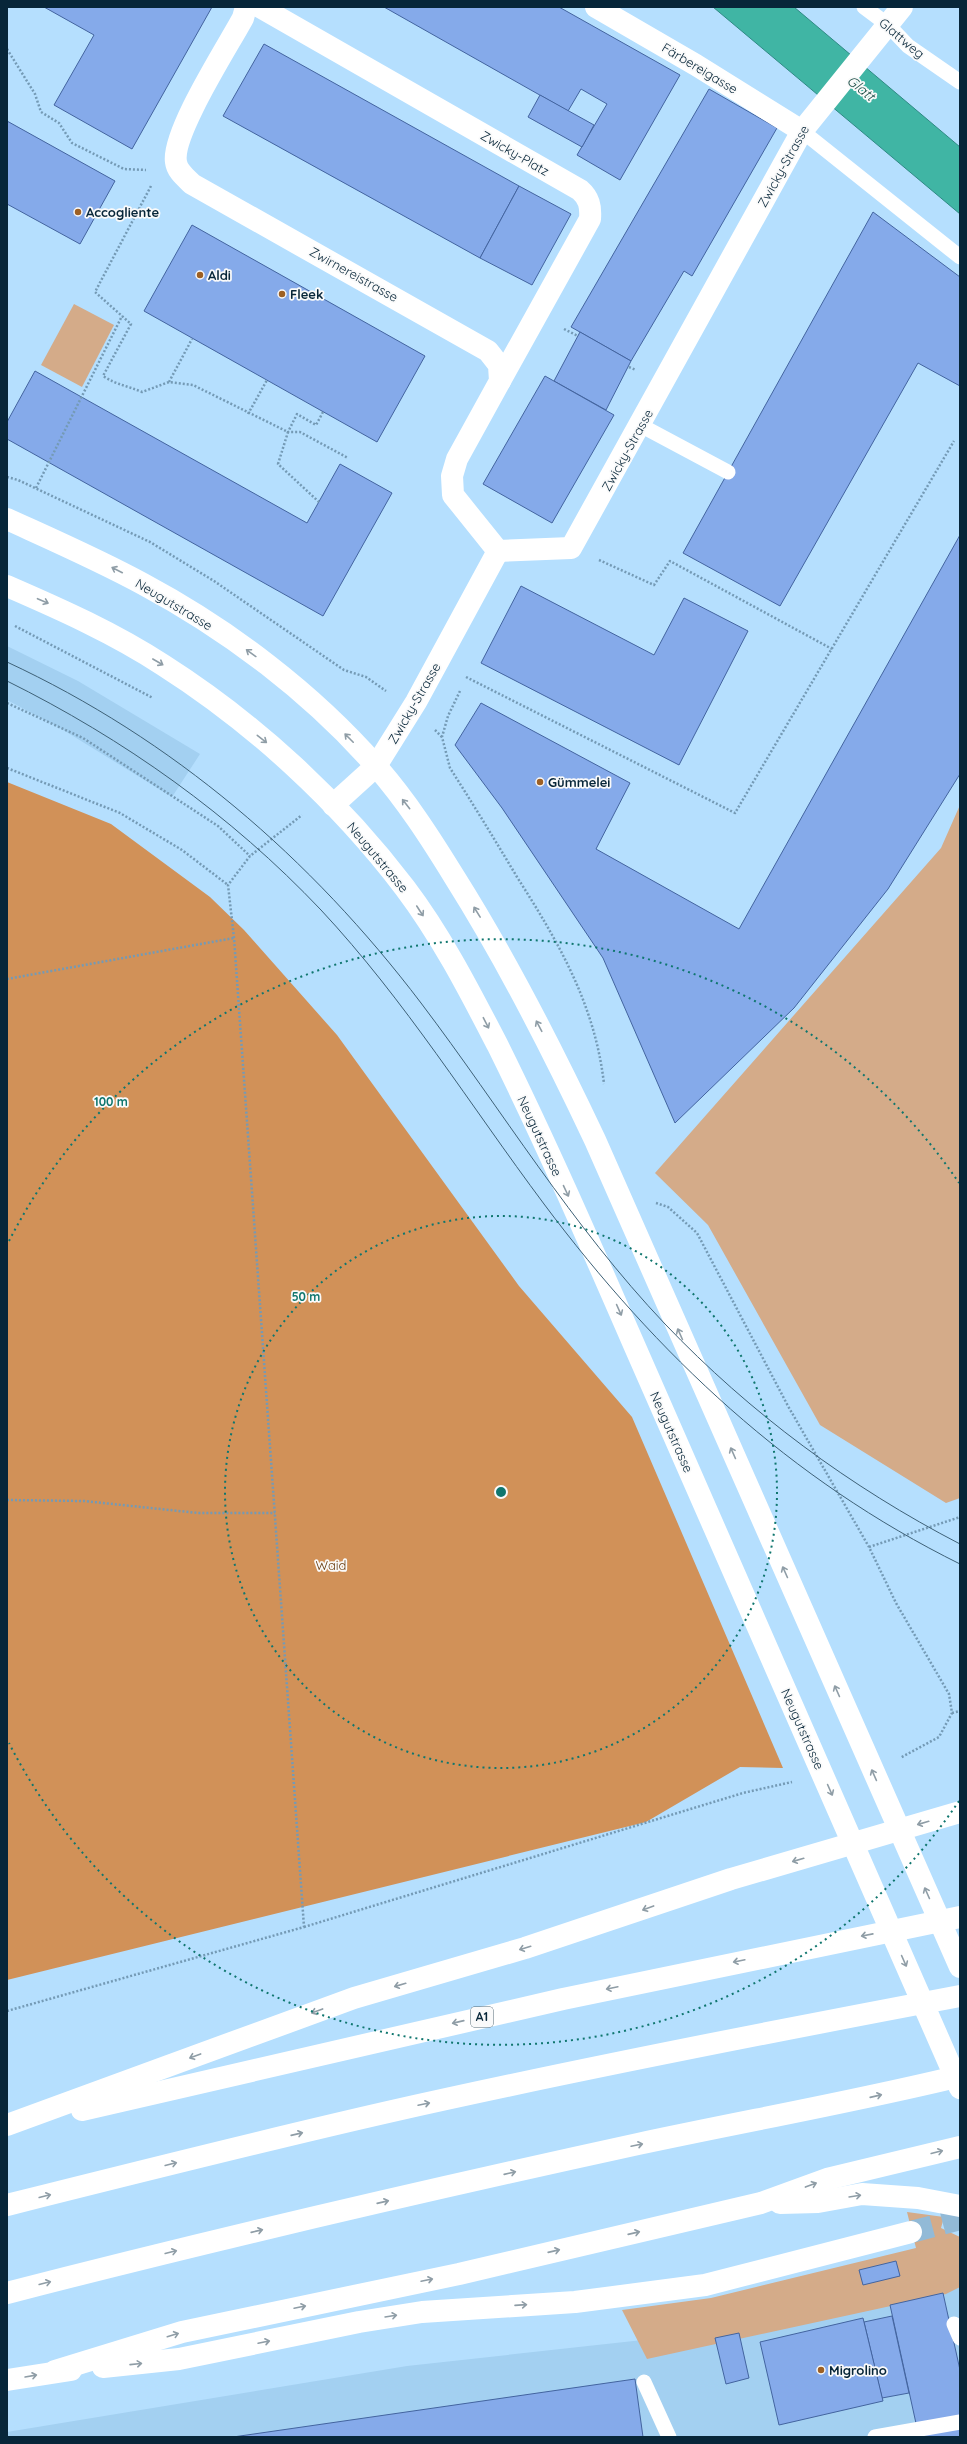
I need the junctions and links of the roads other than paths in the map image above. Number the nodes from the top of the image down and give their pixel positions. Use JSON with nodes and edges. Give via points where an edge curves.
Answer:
{"nodes":[{"id":1,"x":246,"y":7,"type":"edge"},
{"id":2,"x":260,"y":7,"type":"edge"},
{"id":3,"x":596,"y":7,"type":"edge"},
{"id":4,"x":864,"y":7,"type":"edge"},
{"id":5,"x":902,"y":7,"type":"edge"},
{"id":6,"x":888,"y":25,"type":"junction"},
{"id":7,"x":960,"y":82,"type":"edge"},
{"id":8,"x":805,"y":126,"type":"junction"},
{"id":9,"x":960,"y":258,"type":"edge"},
{"id":10,"x":500,"y":381,"type":"junction"},
{"id":11,"x":640,"y":425,"type":"junction"},
{"id":12,"x":728,"y":472,"type":"dead end"},
{"id":13,"x":7,"y":519,"type":"edge"},
{"id":14,"x":498,"y":551,"type":"junction"},
{"id":15,"x":7,"y":586,"type":"edge"},
{"id":16,"x":376,"y":766,"type":"junction"},
{"id":17,"x":333,"y":805,"type":"junction"},
{"id":18,"x":960,"y":1812,"type":"edge"},
{"id":19,"x":960,"y":1917,"type":"edge"},
{"id":20,"x":960,"y":1967,"type":"edge"},
{"id":21,"x":960,"y":1996,"type":"edge"},
{"id":22,"x":960,"y":2076,"type":"edge"},
{"id":23,"x":960,"y":2088,"type":"edge"},
{"id":24,"x":7,"y":2125,"type":"edge"},
{"id":25,"x":7,"y":2129,"type":"edge"},
{"id":26,"x":960,"y":2147,"type":"edge"},
{"id":27,"x":761,"y":2203,"type":"junction"},
{"id":28,"x":7,"y":2205,"type":"edge"},
{"id":29,"x":960,"y":2206,"type":"edge"},
{"id":30,"x":911,"y":2232,"type":"tunnel mouth"},
{"id":31,"x":7,"y":2293,"type":"edge"},
{"id":32,"x":55,"y":2371,"type":"junction"},
{"id":33,"x":7,"y":2380,"type":"edge"},
{"id":34,"x":644,"y":2382,"type":"dead end"},
{"id":35,"x":960,"y":2422,"type":"edge"},
{"id":36,"x":669,"y":2437,"type":"edge"},
{"id":37,"x":875,"y":2437,"type":"edge"}],
"edges":[{"from":1,"to":10,"type":"main road","name":"Zwirnereistrasse","via":[[243,18],[183,128],[176,152],[176,163],[170,172],[488,351],[499,365]]},
{"from":2,"to":10,"type":"main road","name":"Zwicky-Platz","via":[[580,190],[586,196],[591,210],[590,219]]},
{"from":3,"to":8,"type":"main road","name":"Färbereigasse"},
{"from":4,"to":6,"type":"lane","name":"Glattweg"},
{"from":5,"to":6,"type":"main road","name":"Zwicky-Strasse"},
{"from":6,"to":7,"type":"lane","name":"Glattweg","via":[[908,46]]},
{"from":6,"to":8,"type":"main road","name":"Zwicky-Strasse"},
{"from":8,"to":9,"type":"lane"},
{"from":8,"to":11,"type":"main road","name":"Zwicky-Strasse"},
{"from":10,"to":14,"type":"main road","via":[[457,459],[452,476],[453,495]]},
{"from":11,"to":12,"type":"lane"},
{"from":11,"to":14,"type":"main road","name":"Zwicky-Strasse","via":[[571,548]]},
{"from":16,"to":13,"type":"main road","name":"Neugutstrasse","one_way":true,"via":[[315,704],[254,655],[194,614],[97,560]]},
{"from":14,"to":16,"type":"main road","name":"Zwicky-Strasse","via":[[411,709]]},
{"from":15,"to":17,"type":"main road","name":"Neugutstrasse","one_way":true,"via":[[70,613],[163,665],[275,750]]},
{"from":16,"to":17,"type":"main road"},
{"from":20,"to":16,"type":"main road","name":"Neugutstrasse","one_way":true,"via":[[557,1061],[481,919],[412,812]]},
{"from":17,"to":23,"type":"main road","name":"Neugutstrasse","one_way":true,"via":[[410,896],[470,992],[512,1074],[582,1226]]},
{"from":18,"to":24,"type":"main road","one_way":true,"via":[[731,1879],[525,1948],[354,1998]]},
{"from":19,"to":25,"type":"main road","number":"A1","one_way":true,"via":[[494,2014],[180,2086]]},
{"from":28,"to":21,"type":"main road","one_way":true,"via":[[311,2130],[572,2072]]},
{"from":31,"to":22,"type":"main road","one_way":true,"via":[[219,2240],[557,2162]]},
{"from":27,"to":26,"type":"main road","one_way":true,"via":[[827,2179]]},
{"from":27,"to":29,"type":"main road","one_way":true,"via":[[818,2202],[862,2194],[918,2198]]},
{"from":32,"to":27,"type":"main road","one_way":true,"via":[[182,2332],[459,2274]]},
{"from":32,"to":30,"type":"main road","one_way":true,"via":[[179,2359],[358,2322],[422,2312],[575,2302],[705,2285]]},
{"from":33,"to":32,"type":"main road","one_way":true},
{"from":34,"to":36,"type":"lane"},
{"from":35,"to":37,"type":"lane"}]}
